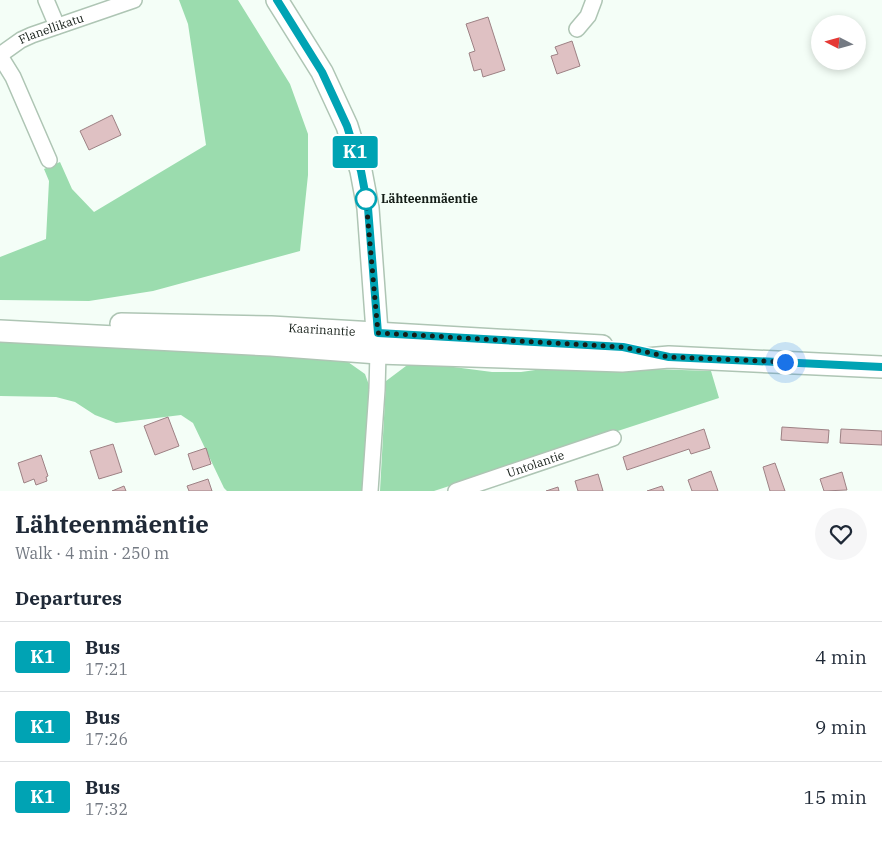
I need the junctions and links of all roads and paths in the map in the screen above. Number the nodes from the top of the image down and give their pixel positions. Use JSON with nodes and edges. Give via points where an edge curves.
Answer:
{"nodes":[{"id":1,"x":46,"y":0,"type":"edge"},
{"id":2,"x":134,"y":0,"type":"edge"},
{"id":3,"x":277,"y":0,"type":"edge"},
{"id":4,"x":594,"y":0,"type":"edge"},
{"id":5,"x":57,"y":26,"type":"junction"},
{"id":6,"x":576,"y":29,"type":"dead end"},
{"id":7,"x":0,"y":55,"type":"edge"},
{"id":8,"x":48,"y":160,"type":"dead end"},
{"id":9,"x":3,"y":331,"type":"edge"},
{"id":10,"x":378,"y":343,"type":"junction"},
{"id":11,"x":882,"y":367,"type":"edge"},
{"id":12,"x":613,"y":438,"type":"dead end"},
{"id":13,"x":370,"y":491,"type":"edge"},
{"id":14,"x":456,"y":491,"type":"edge"}],
"edges":[{"from":1,"to":5,"type":"street"},
{"from":2,"to":5,"type":"street","name":"Flanellikatu"},
{"from":3,"to":10,"type":"main road","via":[[322,72],[347,126],[361,171],[368,208]]},
{"from":4,"to":6,"type":"street","via":[[588,16]]},
{"from":5,"to":7,"type":"street","name":"Flanellikatu","via":[[21,40]]},
{"from":7,"to":8,"type":"street","via":[[13,77]]},
{"from":9,"to":10,"type":"main road","name":"Kaarinantie","via":[[271,345]]},
{"from":10,"to":11,"type":"main road","name":"Kaarinantie","via":[[622,361],[669,357]]},
{"from":10,"to":13,"type":"street"},
{"from":12,"to":14,"type":"street","name":"Untolantie"}]}
